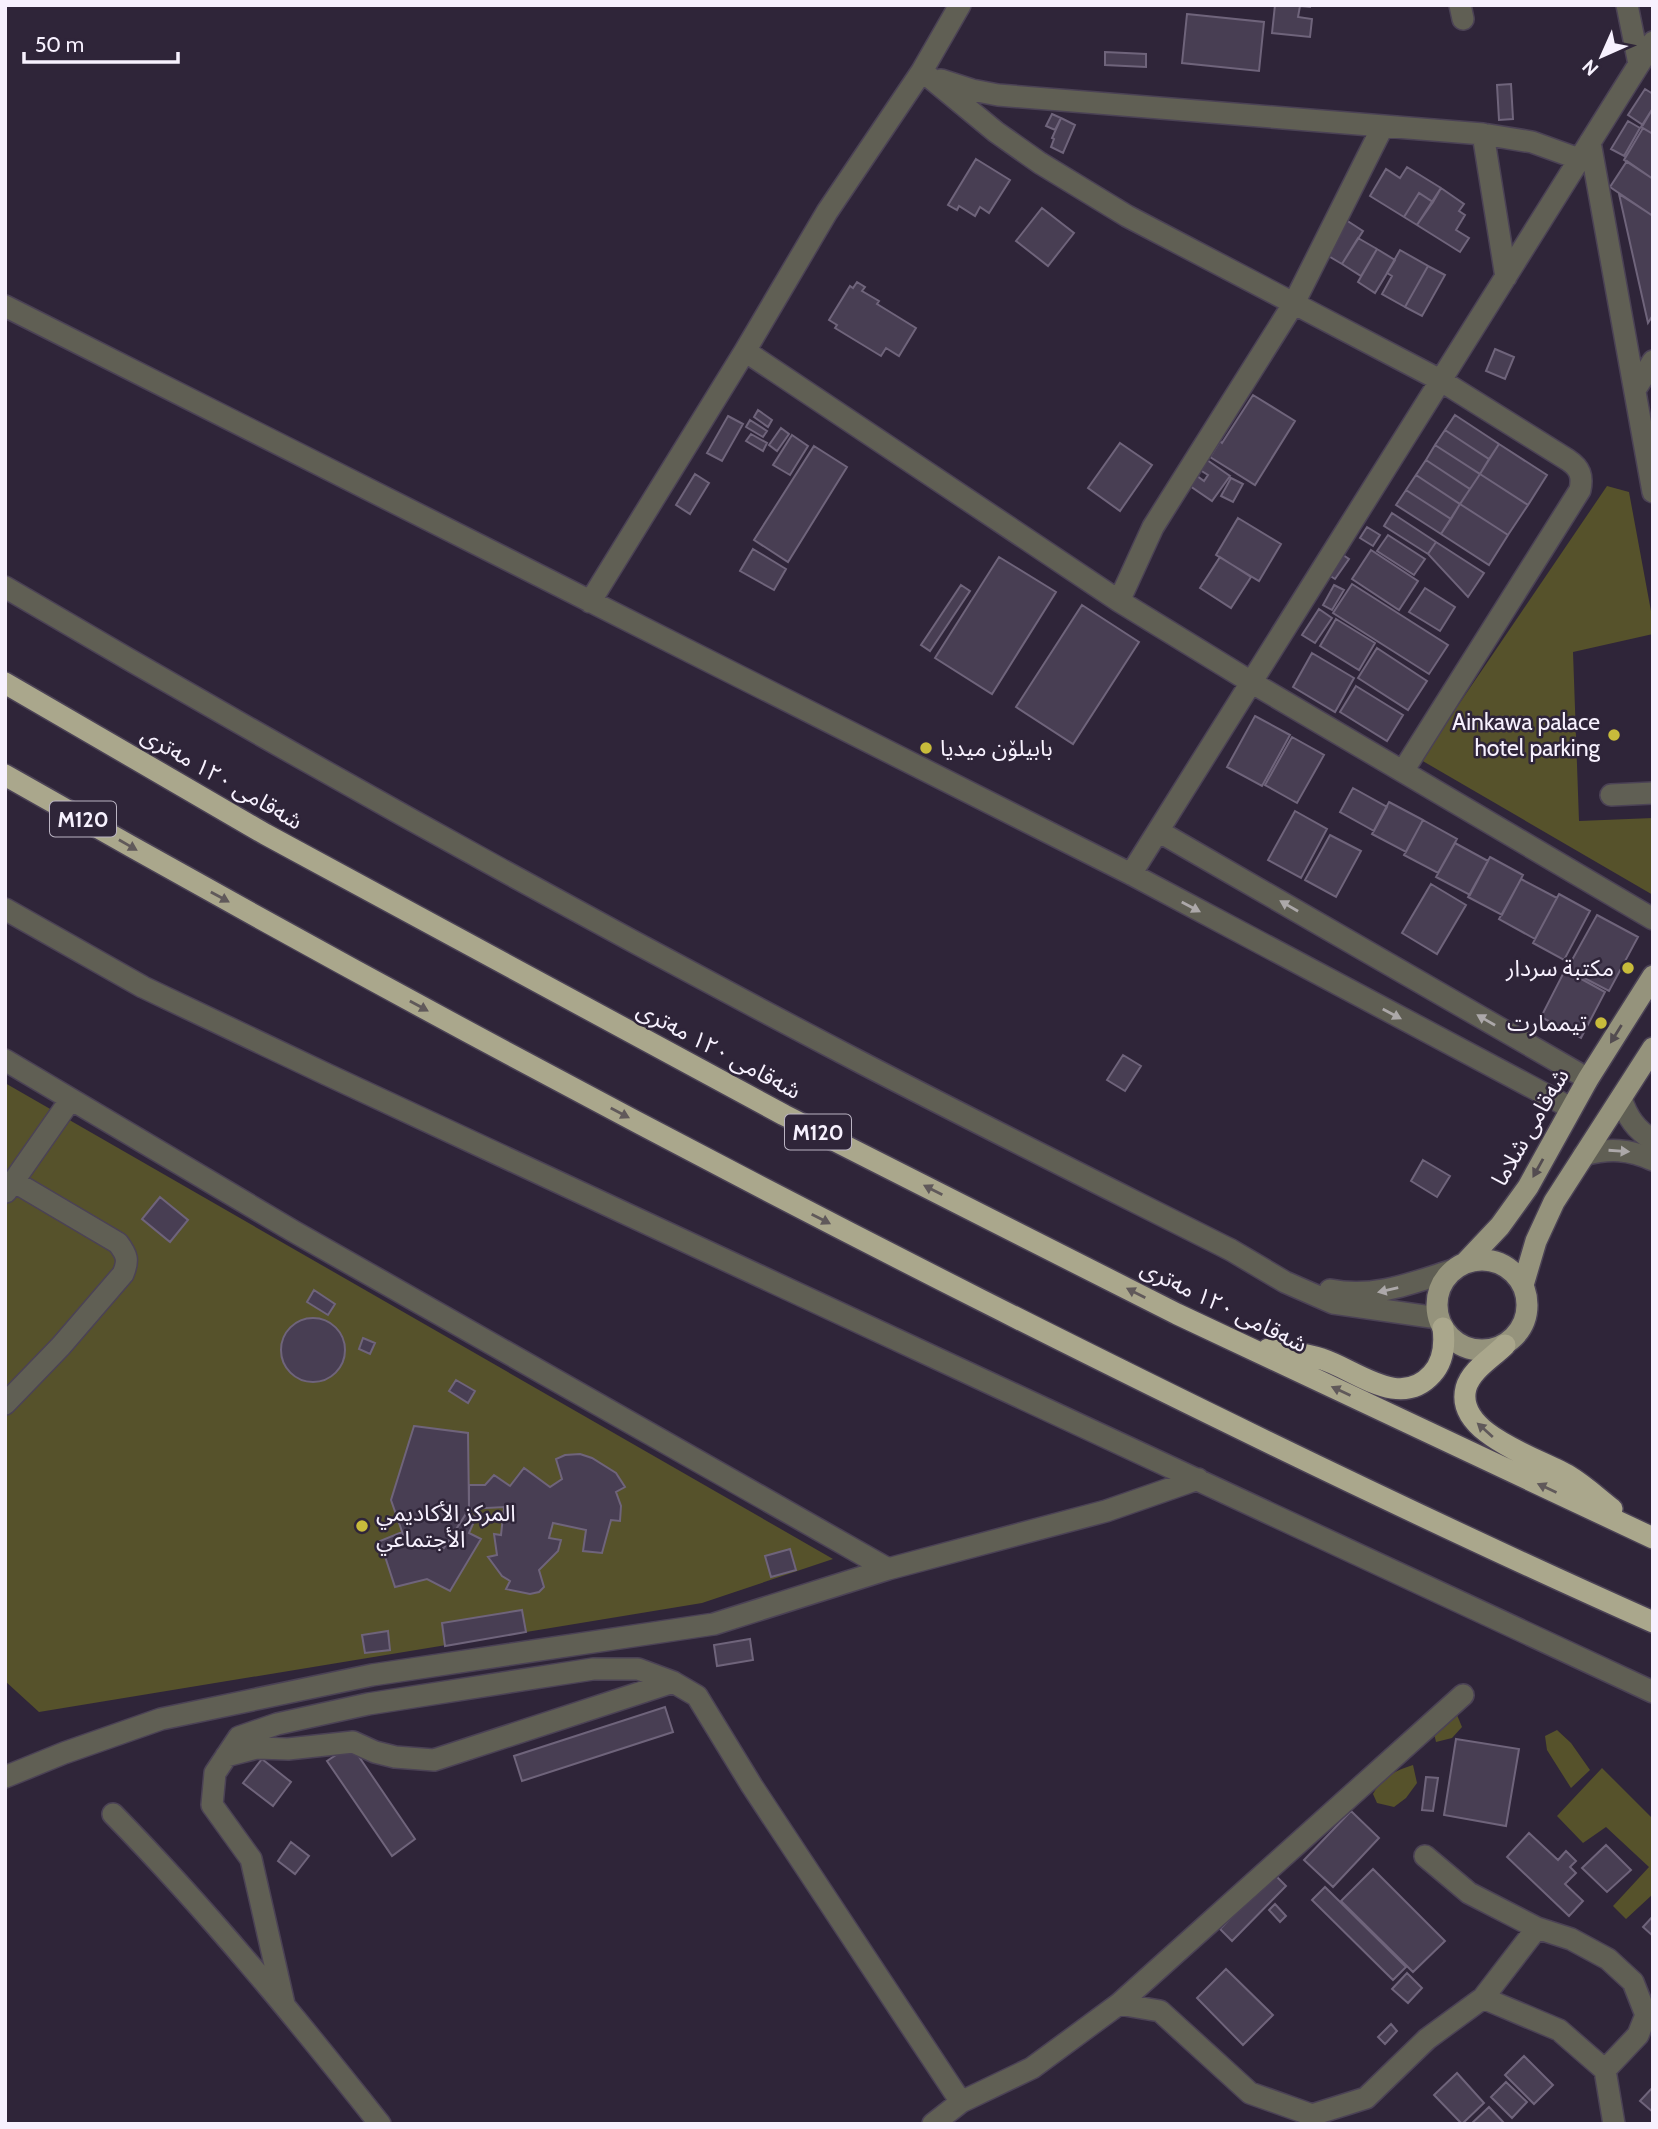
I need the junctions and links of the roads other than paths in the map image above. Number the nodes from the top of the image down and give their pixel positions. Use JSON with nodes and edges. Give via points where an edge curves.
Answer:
{"nodes":[{"id":1,"x":960,"y":5,"type":"edge"},
{"id":2,"x":1627,"y":5,"type":"edge"},
{"id":3,"x":1653,"y":42,"type":"edge"},
{"id":4,"x":1639,"y":64,"type":"junction"},
{"id":5,"x":922,"y":71,"type":"junction"},
{"id":6,"x":1383,"y":126,"type":"junction"},
{"id":7,"x":1483,"y":134,"type":"junction"},
{"id":8,"x":1584,"y":151,"type":"junction"},
{"id":9,"x":1506,"y":276,"type":"junction"},
{"id":10,"x":1294,"y":303,"type":"junction"},
{"id":11,"x":5,"y":306,"type":"edge"},
{"id":12,"x":745,"y":351,"type":"junction"},
{"id":13,"x":1653,"y":361,"type":"edge"},
{"id":14,"x":1440,"y":380,"type":"junction"},
{"id":15,"x":1635,"y":390,"type":"junction"},
{"id":16,"x":1653,"y":492,"type":"edge"},
{"id":17,"x":5,"y":587,"type":"edge"},
{"id":18,"x":1119,"y":601,"type":"junction"},
{"id":19,"x":590,"y":602,"type":"junction"},
{"id":20,"x":1251,"y":682,"type":"junction"},
{"id":21,"x":5,"y":683,"type":"edge"},
{"id":22,"x":1402,"y":771,"type":"junction"},
{"id":23,"x":5,"y":775,"type":"edge"},
{"id":24,"x":1653,"y":793,"type":"edge"},
{"id":25,"x":1611,"y":795,"type":"dead end"},
{"id":26,"x":1158,"y":831,"type":"junction"},
{"id":27,"x":1131,"y":874,"type":"junction"},
{"id":28,"x":5,"y":909,"type":"edge"},
{"id":29,"x":1653,"y":919,"type":"edge"},
{"id":30,"x":1653,"y":976,"type":"edge"},
{"id":31,"x":1653,"y":1048,"type":"edge"},
{"id":32,"x":5,"y":1060,"type":"edge"},
{"id":33,"x":1588,"y":1079,"type":"junction"},
{"id":34,"x":1621,"y":1098,"type":"junction"},
{"id":35,"x":71,"y":1099,"type":"junction"},
{"id":36,"x":1571,"y":1108,"type":"junction"},
{"id":37,"x":1653,"y":1140,"type":"edge"},
{"id":38,"x":1584,"y":1155,"type":"junction"},
{"id":39,"x":1653,"y":1160,"type":"edge"},
{"id":40,"x":9,"y":1187,"type":"edge"},
{"id":41,"x":1231,"y":1250,"type":"junction"},
{"id":42,"x":1460,"y":1266,"type":"junction"},
{"id":43,"x":1523,"y":1285,"type":"junction"},
{"id":44,"x":1441,"y":1323,"type":"junction"},
{"id":45,"x":1240,"y":1344,"type":"junction"},
{"id":46,"x":1505,"y":1345,"type":"junction"},
{"id":47,"x":5,"y":1404,"type":"edge"},
{"id":48,"x":1198,"y":1479,"type":"junction"},
{"id":49,"x":1648,"y":1536,"type":"edge"},
{"id":50,"x":888,"y":1569,"type":"junction"},
{"id":51,"x":1653,"y":1622,"type":"edge"},
{"id":52,"x":673,"y":1682,"type":"junction"},
{"id":53,"x":1653,"y":1692,"type":"edge"},
{"id":54,"x":1463,"y":1695,"type":"dead end"},
{"id":55,"x":226,"y":1756,"type":"junction"},
{"id":56,"x":5,"y":1777,"type":"edge"},
{"id":57,"x":113,"y":1814,"type":"dead end"},
{"id":58,"x":1426,"y":1856,"type":"dead end"},
{"id":59,"x":1537,"y":1928,"type":"junction"},
{"id":60,"x":1483,"y":1998,"type":"junction"},
{"id":61,"x":284,"y":2004,"type":"junction"},
{"id":62,"x":1119,"y":2004,"type":"junction"},
{"id":63,"x":1605,"y":2070,"type":"junction"},
{"id":64,"x":961,"y":2102,"type":"junction"},
{"id":65,"x":380,"y":2124,"type":"edge"},
{"id":66,"x":933,"y":2124,"type":"edge"},
{"id":67,"x":1614,"y":2124,"type":"edge"}],
"edges":[{"from":1,"to":5,"type":"street"},
{"from":2,"to":4,"type":"street"},
{"from":3,"to":4,"type":"street"},
{"from":4,"to":8,"type":"street"},
{"from":5,"to":6,"type":"street","via":[[946,83],[998,95]]},
{"from":5,"to":10,"type":"street","via":[[1040,163],[1157,233]]},
{"from":5,"to":12,"type":"street","via":[[827,212]]},
{"from":6,"to":7,"type":"street"},
{"from":6,"to":10,"type":"street"},
{"from":7,"to":8,"type":"street"},
{"from":7,"to":9,"type":"street"},
{"from":8,"to":9,"type":"street"},
{"from":8,"to":15,"type":"street"},
{"from":9,"to":14,"type":"street"},
{"from":10,"to":14,"type":"street"},
{"from":10,"to":18,"type":"street","via":[[1153,527]]},
{"from":11,"to":19,"type":"street"},
{"from":12,"to":18,"type":"street"},
{"from":12,"to":19,"type":"street"},
{"from":13,"to":15,"type":"street"},
{"from":14,"to":20,"type":"street"},
{"from":14,"to":22,"type":"street","via":[[1574,464],[1582,482]]},
{"from":15,"to":16,"type":"street"},
{"from":17,"to":41,"type":"street","via":[[514,877],[863,1063]]},
{"from":18,"to":20,"type":"street"},
{"from":19,"to":27,"type":"street"},
{"from":20,"to":22,"type":"street"},
{"from":20,"to":26,"type":"street"},
{"from":45,"to":21,"type":"highway","name":"شەقامی ١٢٠ مەتری","number":"M120","one_way":true,"via":[[737,1090],[265,834]]},
{"from":22,"to":29,"type":"street"},
{"from":23,"to":51,"type":"highway","number":"M120","one_way":true,"via":[[458,1027],[788,1202],[1354,1485]]},
{"from":24,"to":25,"type":"street"},
{"from":26,"to":27,"type":"street"},
{"from":33,"to":26,"type":"street","one_way":true},
{"from":27,"to":36,"type":"street","one_way":true},
{"from":28,"to":48,"type":"street","via":[[155,992]]},
{"from":30,"to":33,"type":"main road","name":"شەقامی شلاما","one_way":true},
{"from":31,"to":34,"type":"main road"},
{"from":32,"to":35,"type":"street"},
{"from":33,"to":36,"type":"main road","name":"شەقامی شلاما"},
{"from":34,"to":37,"type":"street","via":[[1632,1124]]},
{"from":34,"to":38,"type":"main road"},
{"from":35,"to":40,"type":"street"},
{"from":35,"to":50,"type":"street","via":[[293,1231]]},
{"from":36,"to":42,"type":"main road","name":"شەقامی شلاما","one_way":true,"via":[[1500,1226]]},
{"from":38,"to":39,"type":"street","one_way":true,"via":[[1616,1149]]},
{"from":38,"to":43,"type":"main road","via":[[1544,1221]]},
{"from":40,"to":47,"type":"street","via":[[118,1243],[128,1264],[61,1346]]},
{"from":42,"to":41,"type":"street","one_way":true,"via":[[1392,1290],[1342,1293]]},
{"from":41,"to":44,"type":"street","via":[[1333,1303]]},
{"from":42,"to":43,"type":"main road","via":[[1492,1261],[1505,1266]]},
{"from":42,"to":44,"type":"main road","name":"شەقامی شلاما","via":[[1438,1291]]},
{"from":43,"to":46,"type":"main road","via":[[1527,1312],[1523,1325]]},
{"from":44,"to":45,"type":"highway","via":[[1443,1351],[1438,1367],[1420,1384],[1404,1389],[1387,1388],[1321,1359]]},
{"from":44,"to":46,"type":"main road","via":[[1461,1346],[1491,1350]]},
{"from":49,"to":45,"type":"highway","name":"شەقامی ١٢٠ مەتری","number":"M120","one_way":true},
{"from":49,"to":46,"type":"highway","one_way":true,"via":[[1570,1477],[1491,1437],[1468,1411],[1465,1390],[1469,1380]]},
{"from":48,"to":50,"type":"street","via":[[1106,1511]]},
{"from":48,"to":53,"type":"street"},
{"from":50,"to":56,"type":"street","via":[[714,1623],[372,1675],[161,1719]]},
{"from":52,"to":55,"type":"street","via":[[434,1760],[395,1757],[353,1742],[257,1748]]},
{"from":52,"to":55,"type":"street","via":[[638,1669],[593,1669],[368,1704],[239,1737]]},
{"from":52,"to":64,"type":"street","via":[[697,1696]]},
{"from":54,"to":62,"type":"street"},
{"from":55,"to":61,"type":"street","via":[[215,1773],[212,1805],[251,1859]]},
{"from":57,"to":61,"type":"street"},
{"from":58,"to":59,"type":"street","via":[[1469,1893]]},
{"from":59,"to":60,"type":"street"},
{"from":59,"to":63,"type":"street","via":[[1571,1938],[1608,1959],[1633,1982],[1646,2015],[1638,2035]]},
{"from":60,"to":62,"type":"street","via":[[1427,2039],[1366,2098],[1312,2115],[1250,2093],[1160,2011]]},
{"from":60,"to":63,"type":"street","via":[[1559,2031]]},
{"from":61,"to":65,"type":"street"},
{"from":62,"to":64,"type":"street","via":[[1032,2068]]},
{"from":63,"to":67,"type":"street"},
{"from":64,"to":66,"type":"street"}]}
